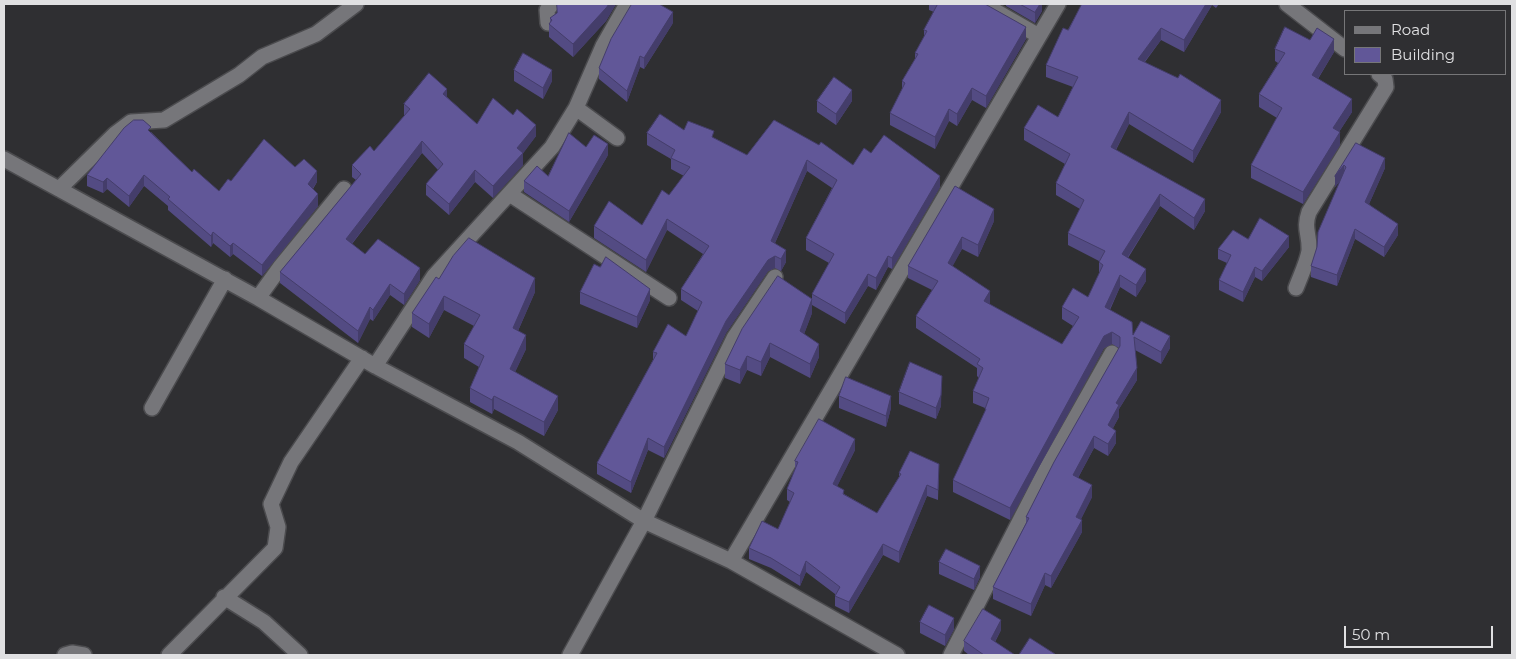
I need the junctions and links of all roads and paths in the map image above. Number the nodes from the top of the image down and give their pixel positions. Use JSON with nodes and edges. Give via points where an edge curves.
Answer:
{"nodes":[{"id":1,"x":356,"y":4,"type":"edge"},
{"id":2,"x":552,"y":4,"type":"edge"},
{"id":3,"x":626,"y":4,"type":"edge"},
{"id":4,"x":983,"y":4,"type":"edge"},
{"id":5,"x":1058,"y":4,"type":"edge"},
{"id":6,"x":1287,"y":4,"type":"edge"},
{"id":7,"x":548,"y":23,"type":"edge"},
{"id":8,"x":1039,"y":36,"type":"junction"},
{"id":9,"x":1344,"y":48,"type":"edge"},
{"id":10,"x":1380,"y":75,"type":"edge"},
{"id":11,"x":576,"y":108,"type":"junction"},
{"id":12,"x":617,"y":138,"type":"dead end"},
{"id":13,"x":4,"y":159,"type":"edge"},
{"id":14,"x":58,"y":188,"type":"junction"},
{"id":15,"x":344,"y":189,"type":"dead end"},
{"id":16,"x":510,"y":195,"type":"junction"},
{"id":17,"x":775,"y":277,"type":"edge"},
{"id":18,"x":226,"y":279,"type":"junction"},
{"id":19,"x":1296,"y":288,"type":"dead end"},
{"id":20,"x":258,"y":298,"type":"junction"},
{"id":21,"x":669,"y":298,"type":"dead end"},
{"id":22,"x":1112,"y":353,"type":"dead end"},
{"id":23,"x":369,"y":362,"type":"junction"},
{"id":24,"x":152,"y":408,"type":"dead end"},
{"id":25,"x":644,"y":521,"type":"junction"},
{"id":26,"x":732,"y":561,"type":"junction"},
{"id":27,"x":224,"y":597,"type":"junction"},
{"id":28,"x":65,"y":655,"type":"edge"},
{"id":29,"x":84,"y":655,"type":"edge"},
{"id":30,"x":169,"y":655,"type":"edge"},
{"id":31,"x":300,"y":655,"type":"edge"},
{"id":32,"x":570,"y":655,"type":"edge"},
{"id":33,"x":897,"y":655,"type":"edge"},
{"id":34,"x":951,"y":655,"type":"edge"}],
"edges":[{"from":1,"to":14,"type":"street","via":[[316,34],[262,58],[164,120],[131,122]]},
{"from":2,"to":7,"type":"street","via":[[547,10]]},
{"from":3,"to":11,"type":"street","via":[[603,46]]},
{"from":4,"to":8,"type":"street"},
{"from":5,"to":8,"type":"street"},
{"from":6,"to":9,"type":"street"},
{"from":8,"to":26,"type":"street"},
{"from":10,"to":19,"type":"street","via":[[1386,83],[1384,91],[1309,212],[1305,224],[1309,252]]},
{"from":11,"to":12,"type":"street"},
{"from":11,"to":16,"type":"street","via":[[552,147]]},
{"from":13,"to":14,"type":"street"},
{"from":14,"to":18,"type":"street"},
{"from":15,"to":20,"type":"street"},
{"from":16,"to":21,"type":"street"},
{"from":16,"to":23,"type":"street","via":[[434,276]]},
{"from":17,"to":25,"type":"street","via":[[734,338]]},
{"from":18,"to":20,"type":"street"},
{"from":18,"to":24,"type":"street"},
{"from":20,"to":23,"type":"street"},
{"from":22,"to":34,"type":"street","via":[[1046,470]]},
{"from":23,"to":25,"type":"street","via":[[518,442]]},
{"from":23,"to":27,"type":"street","via":[[291,462],[271,504],[278,527],[275,548]]},
{"from":25,"to":26,"type":"street"},
{"from":25,"to":32,"type":"street"},
{"from":26,"to":33,"type":"street"},
{"from":27,"to":30,"type":"street"},
{"from":27,"to":31,"type":"street","via":[[264,622]]},
{"from":28,"to":29,"type":"street"}]}
